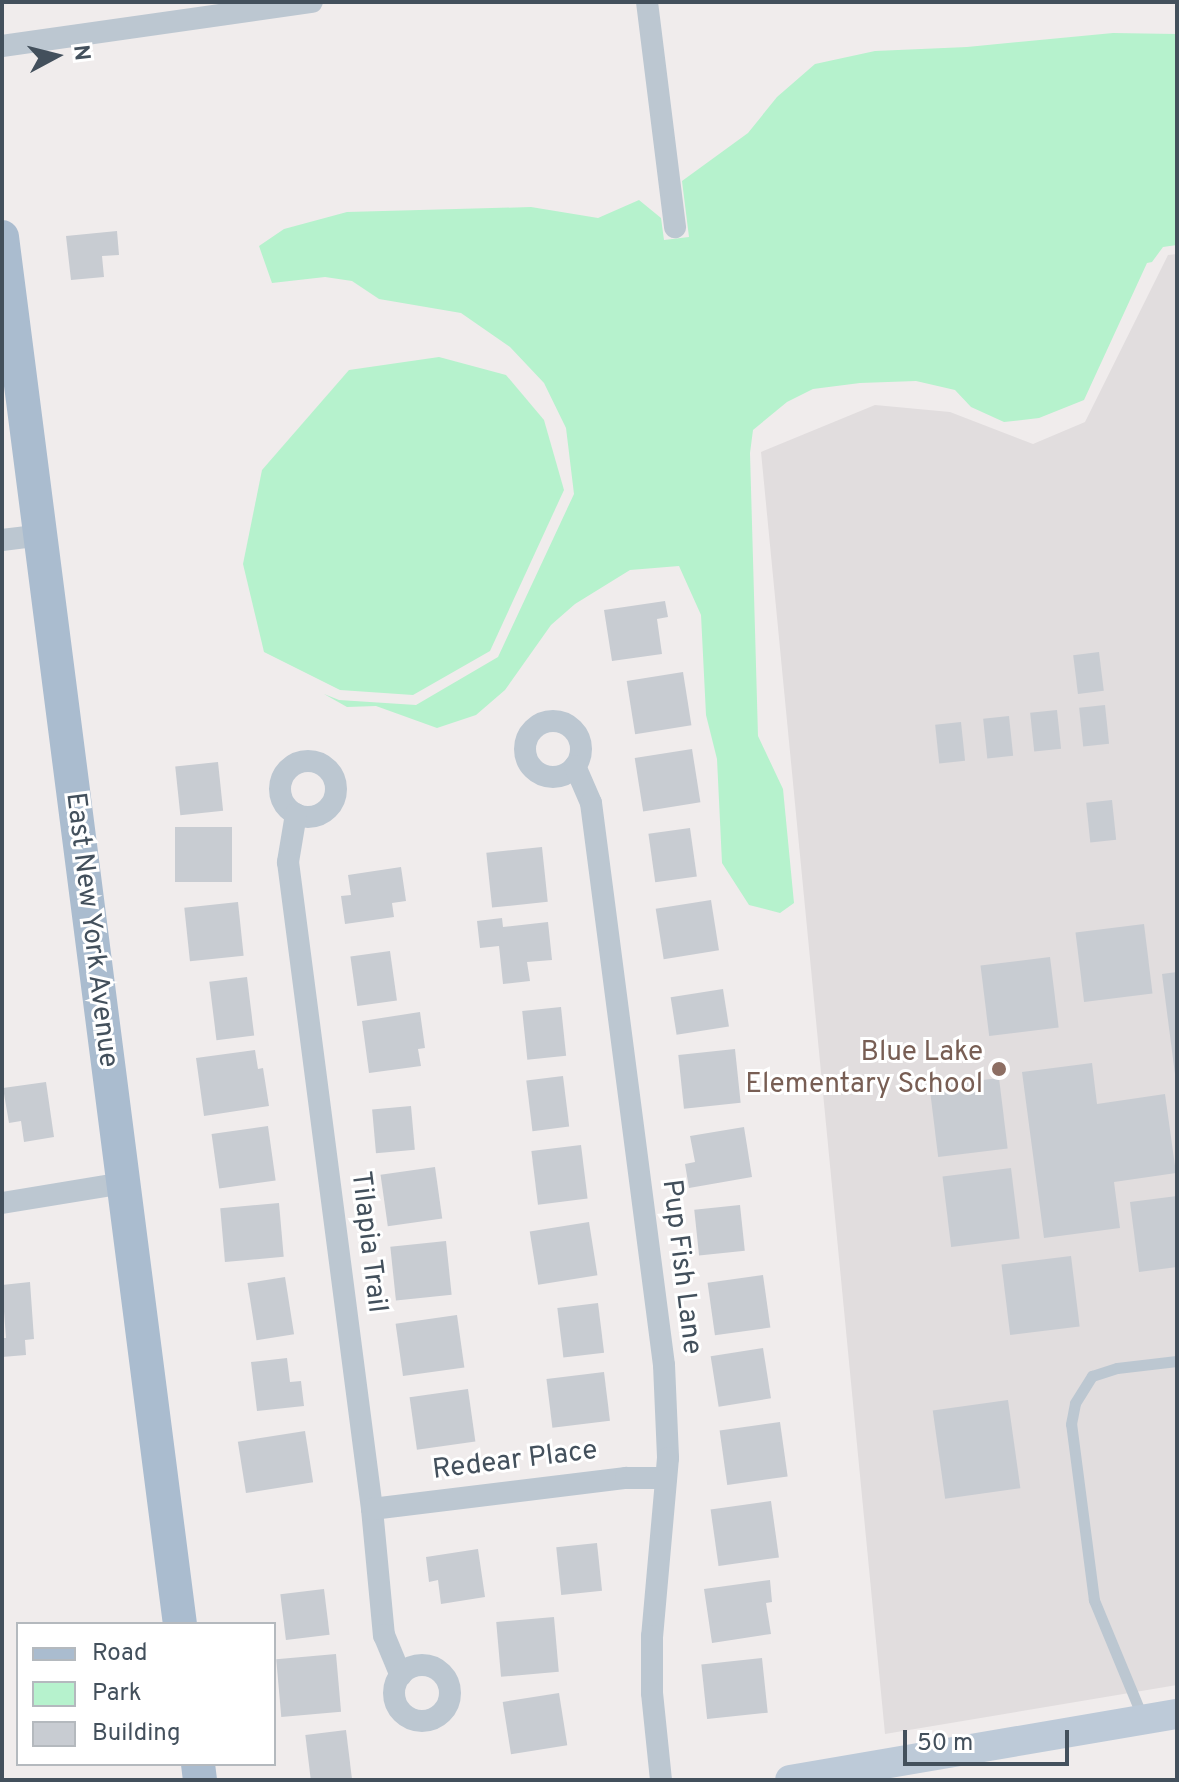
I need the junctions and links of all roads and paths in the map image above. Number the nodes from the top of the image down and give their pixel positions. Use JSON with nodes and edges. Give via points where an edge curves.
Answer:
{"nodes":[{"id":1,"x":312,"y":2,"type":"edge"},
{"id":2,"x":647,"y":2,"type":"edge"},
{"id":3,"x":2,"y":46,"type":"edge"},
{"id":4,"x":675,"y":227,"type":"dead end"},
{"id":5,"x":2,"y":237,"type":"edge"},
{"id":6,"x":7,"y":319,"type":"edge"},
{"id":7,"x":40,"y":535,"type":"junction"},
{"id":8,"x":2,"y":540,"type":"edge"},
{"id":9,"x":575,"y":766,"type":"dead end"},
{"id":10,"x":296,"y":814,"type":"dead end"},
{"id":11,"x":124,"y":1183,"type":"junction"},
{"id":12,"x":2,"y":1203,"type":"edge"},
{"id":13,"x":1177,"y":1361,"type":"edge"},
{"id":14,"x":666,"y":1478,"type":"junction"},
{"id":15,"x":372,"y":1509,"type":"junction"},
{"id":16,"x":180,"y":1622,"type":"edge"},
{"id":17,"x":401,"y":1676,"type":"dead end"},
{"id":18,"x":1176,"y":1716,"type":"edge"},
{"id":19,"x":1143,"y":1720,"type":"junction"},
{"id":20,"x":906,"y":1770,"type":"edge"},
{"id":21,"x":661,"y":1780,"type":"edge"},
{"id":22,"x":790,"y":1780,"type":"edge"}],
"edges":[{"from":1,"to":3,"type":"street"},
{"from":2,"to":4,"type":"street"},
{"from":5,"to":6,"type":"main road","name":"East New York Avenue"},
{"from":6,"to":7,"type":"main road","name":"East New York Avenue"},
{"from":7,"to":8,"type":"street"},
{"from":7,"to":11,"type":"main road","name":"East New York Avenue"},
{"from":9,"to":14,"type":"street","name":"Pup Fish Lane","via":[[591,803],[660,1334]]},
{"from":10,"to":15,"type":"street","name":"Tilapia Trail","via":[[288,862]]},
{"from":11,"to":12,"type":"street"},
{"from":11,"to":16,"type":"main road","name":"East New York Avenue"},
{"from":13,"to":19,"type":"lane","via":[[1092,1376],[1075,1403],[1071,1424],[1094,1600]]},
{"from":14,"to":15,"type":"street","name":"Redear Place","via":[[626,1478]]},
{"from":14,"to":21,"type":"street","name":"Pup Fish Lane","via":[[652,1636]]},
{"from":15,"to":17,"type":"street","name":"Tilapia Trail","via":[[384,1635]]},
{"from":18,"to":19,"type":"main road"},
{"from":19,"to":20,"type":"main road"},
{"from":20,"to":22,"type":"main road"}]}
